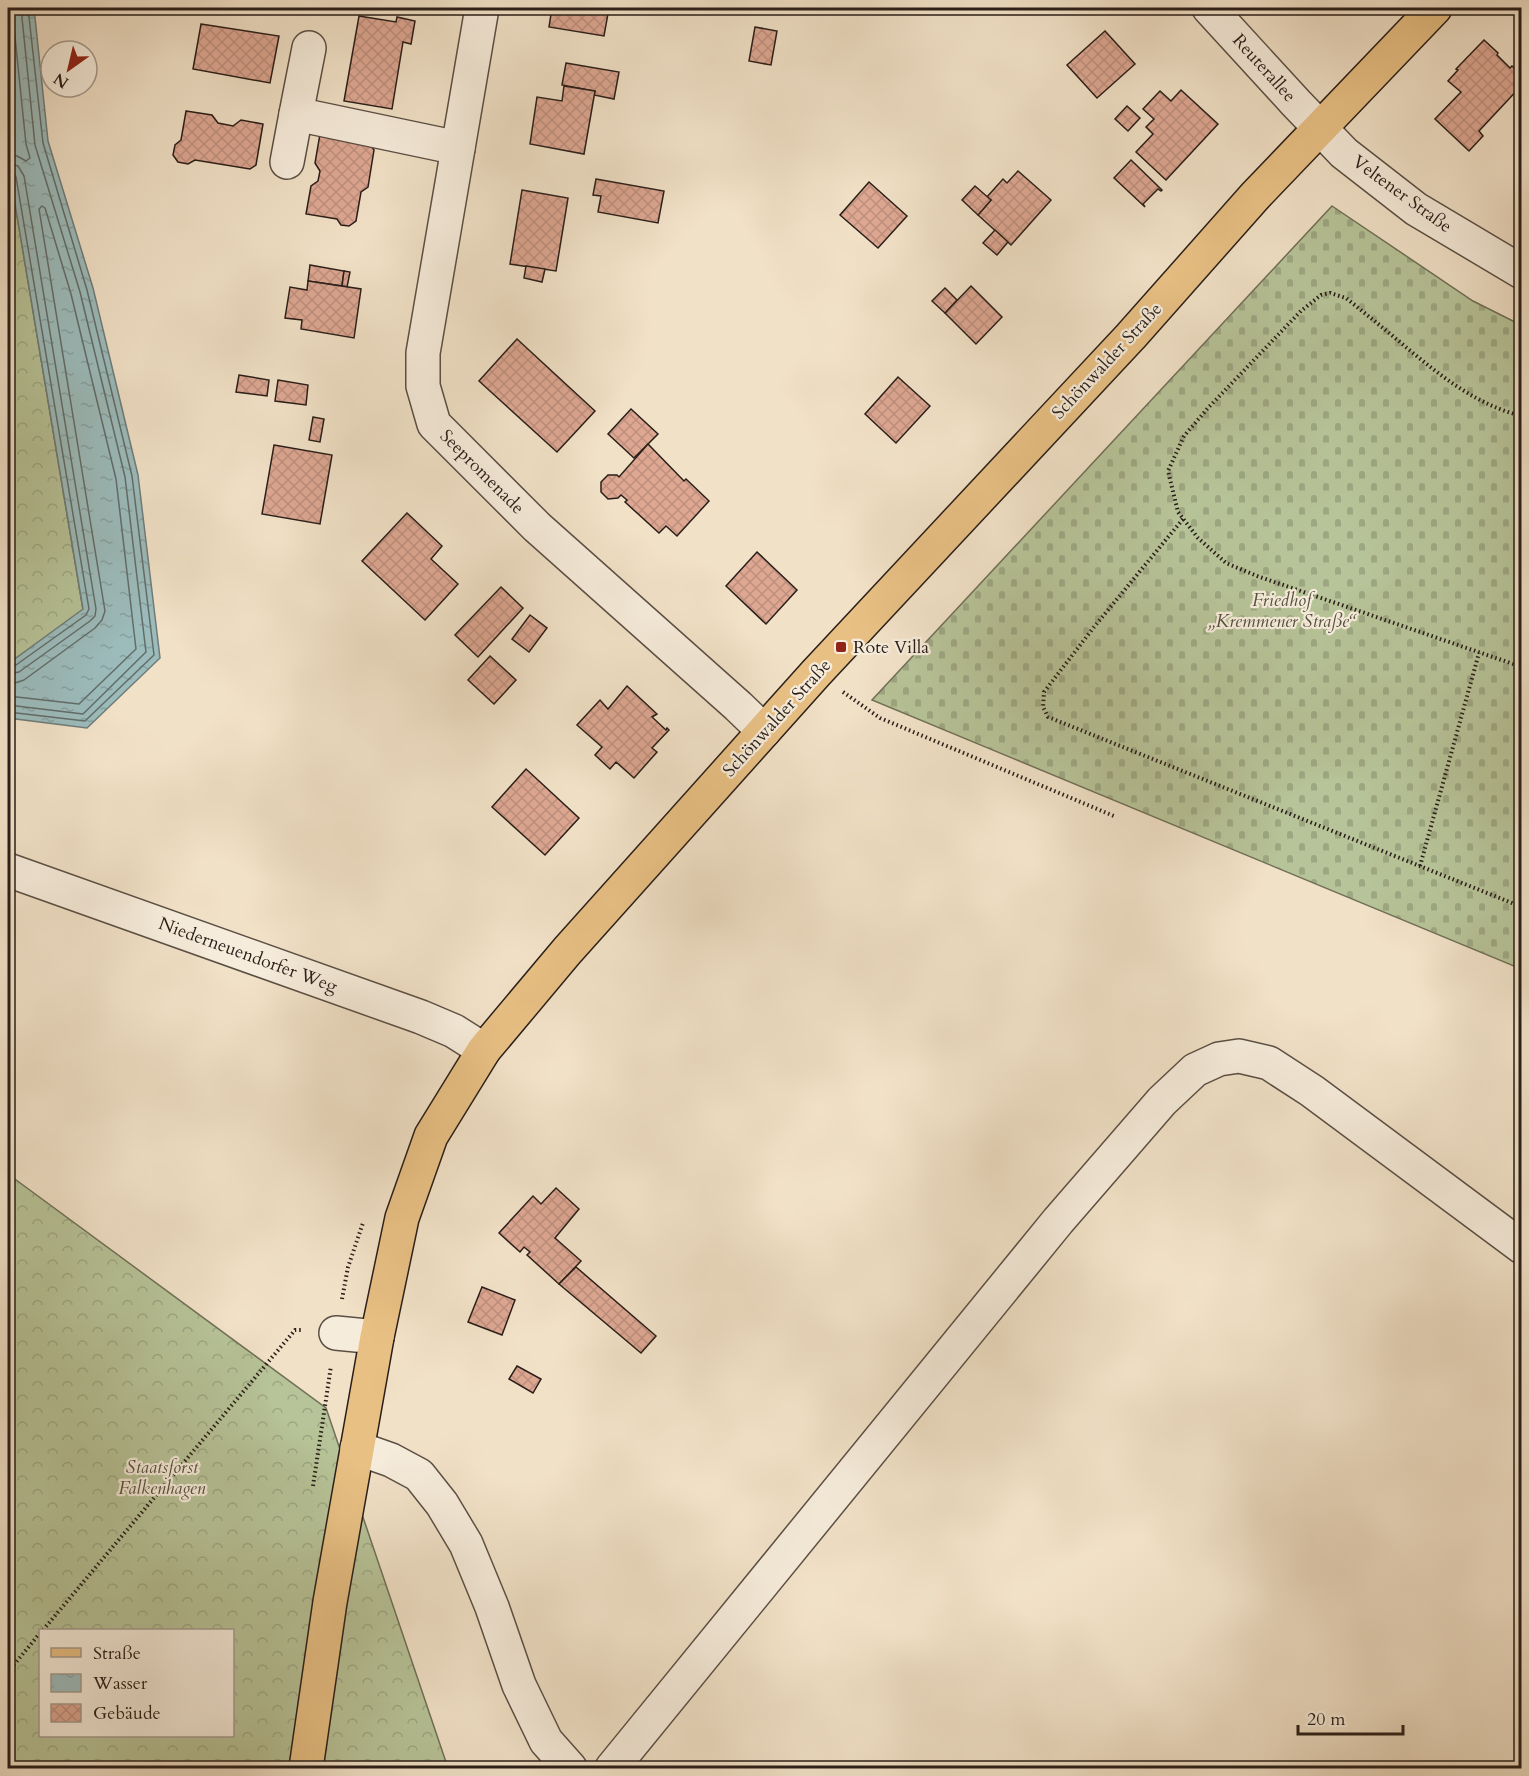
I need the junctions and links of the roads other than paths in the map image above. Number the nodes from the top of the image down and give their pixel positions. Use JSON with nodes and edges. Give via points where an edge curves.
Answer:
{"nodes":[{"id":1,"x":482,"y":8,"type":"edge"},
{"id":2,"x":1209,"y":8,"type":"edge"},
{"id":3,"x":1435,"y":8,"type":"edge"},
{"id":4,"x":309,"y":48,"type":"dead end"},
{"id":5,"x":296,"y":114,"type":"junction"},
{"id":6,"x":1320,"y":128,"type":"junction"},
{"id":7,"x":458,"y":148,"type":"junction"},
{"id":8,"x":287,"y":162,"type":"dead end"},
{"id":9,"x":1521,"y":272,"type":"edge"},
{"id":10,"x":764,"y":731,"type":"junction"},
{"id":11,"x":8,"y":870,"type":"edge"},
{"id":12,"x":484,"y":1050,"type":"junction"},
{"id":13,"x":1521,"y":1247,"type":"edge"},
{"id":14,"x":336,"y":1333,"type":"road end"},
{"id":15,"x":377,"y":1337,"type":"junction"},
{"id":16,"x":357,"y":1448,"type":"junction"},
{"id":17,"x":306,"y":1768,"type":"edge"},
{"id":18,"x":570,"y":1768,"type":"edge"},
{"id":19,"x":612,"y":1768,"type":"edge"}],
"edges":[{"from":1,"to":7,"type":"street","name":"Seepromenade"},
{"from":2,"to":6,"type":"street","name":"Reuterallee"},
{"from":3,"to":6,"type":"main road","name":"Schönwalder Straße"},
{"from":4,"to":5,"type":"street"},
{"from":5,"to":7,"type":"street"},
{"from":5,"to":8,"type":"street"},
{"from":6,"to":9,"type":"street","name":"Veltener Straße","via":[[1344,153],[1416,209]]},
{"from":6,"to":10,"type":"main road","name":"Schönwalder Straße"},
{"from":7,"to":10,"type":"street","name":"Seepromenade","via":[[423,353],[423,386],[434,424],[537,527]]},
{"from":10,"to":12,"type":"main road","name":"Schönwalder Straße"},
{"from":11,"to":12,"type":"street","name":"Niederneuendorfer Weg","via":[[421,1017]]},
{"from":12,"to":15,"type":"main road","name":"Schönwalder Straße","via":[[431,1136],[402,1218]]},
{"from":13,"to":19,"type":"street","via":[[1312,1090],[1269,1063],[1239,1056],[1219,1059],[1195,1070],[1162,1101],[1058,1221]]},
{"from":14,"to":15,"type":"street"},
{"from":15,"to":16,"type":"main road","name":"Schönwalder Straße"},
{"from":16,"to":17,"type":"main road","name":"Schönwalder Straße"},
{"from":16,"to":18,"type":"street","via":[[419,1475],[442,1504],[466,1544],[519,1685],[541,1732]]}]}
